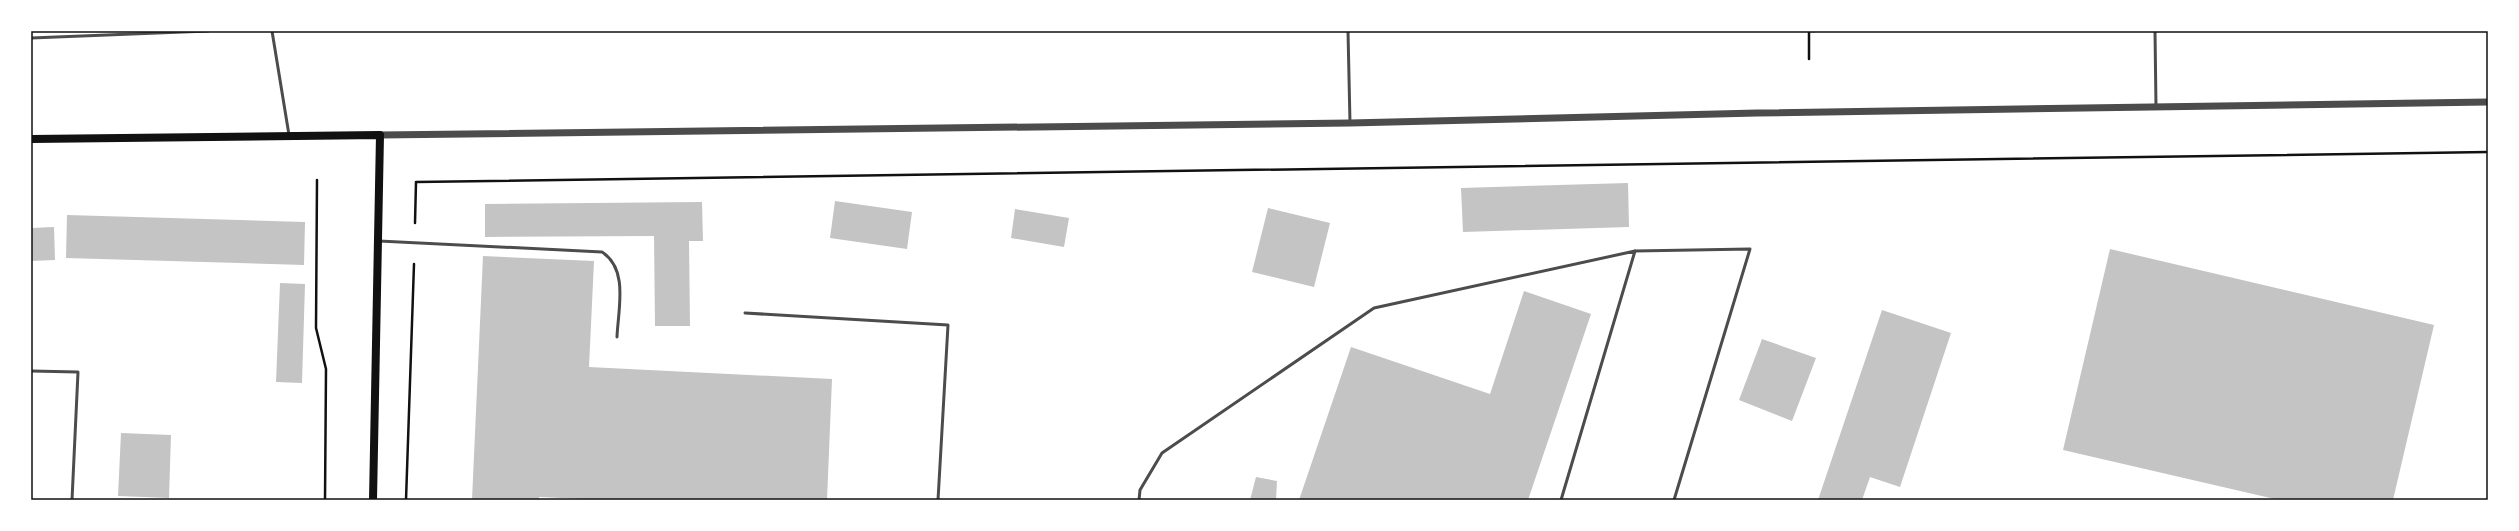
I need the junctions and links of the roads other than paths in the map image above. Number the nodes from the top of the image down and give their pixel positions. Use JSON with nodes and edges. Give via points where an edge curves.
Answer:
{"nodes":[{"id":1,"x":208,"y":31,"type":"edge"},
{"id":2,"x":272,"y":31,"type":"edge"},
{"id":3,"x":1348,"y":31,"type":"edge"},
{"id":4,"x":2155,"y":31,"type":"edge"},
{"id":5,"x":31,"y":38,"type":"edge"},
{"id":6,"x":2488,"y":102,"type":"edge"},
{"id":7,"x":2156,"y":107,"type":"junction"},
{"id":8,"x":1350,"y":123,"type":"junction"},
{"id":9,"x":289,"y":135,"type":"junction"},
{"id":10,"x":380,"y":135,"type":"junction"},
{"id":11,"x":31,"y":138,"type":"edge"},
{"id":12,"x":379,"y":241,"type":"junction"},
{"id":13,"x":1635,"y":251,"type":"junction"},
{"id":14,"x":745,"y":313,"type":"dead end"},
{"id":15,"x":617,"y":337,"type":"dead end"},
{"id":16,"x":31,"y":371,"type":"edge"},
{"id":17,"x":72,"y":500,"type":"edge"},
{"id":18,"x":373,"y":500,"type":"edge"},
{"id":19,"x":938,"y":500,"type":"edge"},
{"id":20,"x":1139,"y":500,"type":"edge"},
{"id":21,"x":1561,"y":500,"type":"edge"},
{"id":22,"x":1674,"y":500,"type":"edge"}],
"edges":[{"from":1,"to":5,"type":"lane"},
{"from":2,"to":9,"type":"lane"},
{"from":3,"to":8,"type":"lane"},
{"from":4,"to":7,"type":"lane"},
{"from":6,"to":7,"type":"street"},
{"from":7,"to":8,"type":"street"},
{"from":8,"to":10,"type":"street"},
{"from":9,"to":10,"type":"main road"},
{"from":9,"to":11,"type":"main road"},
{"from":10,"to":12,"type":"main road"},
{"from":12,"to":15,"type":"lane","via":[[602,252],[614,262],[619,276]]},
{"from":12,"to":18,"type":"main road"},
{"from":13,"to":20,"type":"lane","via":[[1374,308],[1162,453],[1140,490]]},
{"from":13,"to":21,"type":"lane"},
{"from":13,"to":22,"type":"lane","via":[[1750,249]]},
{"from":14,"to":19,"type":"lane","via":[[948,325]]},
{"from":16,"to":17,"type":"lane","via":[[78,372]]}]}
